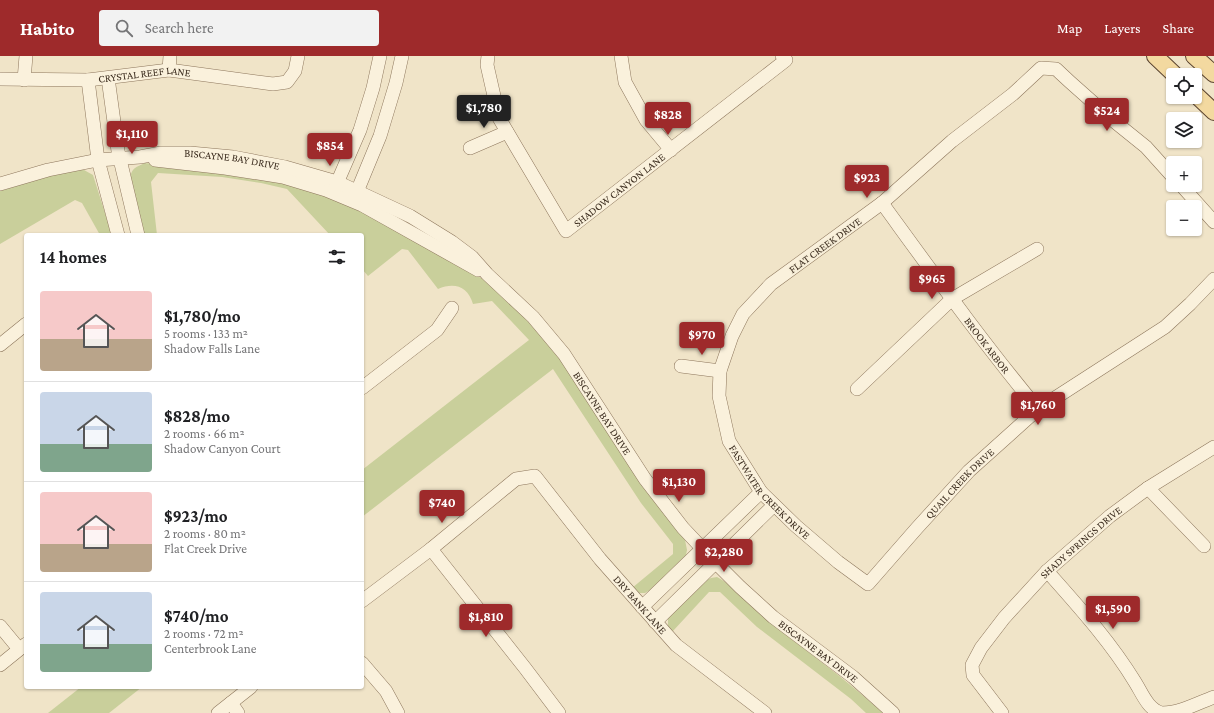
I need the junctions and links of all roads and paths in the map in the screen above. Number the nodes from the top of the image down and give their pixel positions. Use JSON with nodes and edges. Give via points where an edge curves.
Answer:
{"nodes":[{"id":1,"x":26,"y":56,"type":"edge"},
{"id":2,"x":170,"y":56,"type":"edge"},
{"id":3,"x":298,"y":56,"type":"edge"},
{"id":4,"x":380,"y":56,"type":"edge"},
{"id":5,"x":402,"y":56,"type":"edge"},
{"id":6,"x":488,"y":56,"type":"edge"},
{"id":7,"x":622,"y":56,"type":"edge"},
{"id":8,"x":1155,"y":56,"type":"edge"},
{"id":9,"x":1194,"y":56,"type":"edge"},
{"id":10,"x":784,"y":58,"type":"edge"},
{"id":11,"x":1168,"y":68,"type":"edge"},
{"id":12,"x":169,"y":70,"type":"junction"},
{"id":13,"x":1214,"y":74,"type":"edge"},
{"id":14,"x":108,"y":78,"type":"junction"},
{"id":15,"x":0,"y":79,"type":"edge"},
{"id":16,"x":24,"y":80,"type":"junction"},
{"id":17,"x":88,"y":80,"type":"junction"},
{"id":18,"x":1202,"y":101,"type":"edge"},
{"id":19,"x":1214,"y":112,"type":"edge"},
{"id":20,"x":507,"y":132,"type":"junction"},
{"id":21,"x":470,"y":148,"type":"dead end"},
{"id":22,"x":670,"y":150,"type":"junction"},
{"id":23,"x":120,"y":158,"type":"junction"},
{"id":24,"x":98,"y":160,"type":"junction"},
{"id":25,"x":1166,"y":169,"type":"edge"},
{"id":26,"x":0,"y":184,"type":"edge"},
{"id":27,"x":335,"y":188,"type":"junction"},
{"id":28,"x":1187,"y":192,"type":"edge"},
{"id":29,"x":355,"y":196,"type":"junction"},
{"id":30,"x":882,"y":203,"type":"junction"},
{"id":31,"x":1214,"y":222,"type":"edge"},
{"id":32,"x":117,"y":233,"type":"edge"},
{"id":33,"x":138,"y":233,"type":"edge"},
{"id":34,"x":1037,"y":249,"type":"dead end"},
{"id":35,"x":1214,"y":279,"type":"edge"},
{"id":36,"x":952,"y":299,"type":"junction"},
{"id":37,"x":452,"y":308,"type":"dead end"},
{"id":38,"x":24,"y":326,"type":"edge"},
{"id":39,"x":0,"y":345,"type":"edge"},
{"id":40,"x":681,"y":366,"type":"dead end"},
{"id":41,"x":720,"y":371,"type":"junction"},
{"id":42,"x":364,"y":386,"type":"edge"},
{"id":43,"x":857,"y":389,"type":"dead end"},
{"id":44,"x":1038,"y":409,"type":"junction"},
{"id":45,"x":1214,"y":447,"type":"edge"},
{"id":46,"x":1148,"y":488,"type":"junction"},
{"id":47,"x":761,"y":492,"type":"junction"},
{"id":48,"x":774,"y":505,"type":"junction"},
{"id":49,"x":1204,"y":546,"type":"dead end"},
{"id":50,"x":431,"y":549,"type":"junction"},
{"id":51,"x":702,"y":549,"type":"junction"},
{"id":52,"x":716,"y":563,"type":"junction"},
{"id":53,"x":1047,"y":571,"type":"junction"},
{"id":54,"x":868,"y":584,"type":"joint"},
{"id":55,"x":364,"y":599,"type":"edge"},
{"id":56,"x":642,"y":607,"type":"junction"},
{"id":57,"x":655,"y":622,"type":"junction"},
{"id":58,"x":0,"y":626,"type":"edge"},
{"id":59,"x":23,"y":646,"type":"edge"},
{"id":60,"x":0,"y":665,"type":"edge"},
{"id":61,"x":364,"y":665,"type":"edge"},
{"id":62,"x":249,"y":689,"type":"edge"},
{"id":63,"x":1214,"y":697,"type":"edge"},
{"id":64,"x":234,"y":708,"type":"edge"},
{"id":65,"x":218,"y":713,"type":"edge"},
{"id":66,"x":398,"y":713,"type":"edge"},
{"id":67,"x":559,"y":713,"type":"edge"},
{"id":68,"x":765,"y":713,"type":"edge"},
{"id":69,"x":893,"y":713,"type":"edge"},
{"id":70,"x":1002,"y":713,"type":"edge"}],
"edges":[{"from":1,"to":16,"type":"street"},
{"from":2,"to":12,"type":"street"},
{"from":3,"to":12,"type":"street","name":"CRYSTAL REEF LANE","via":[[295,71],[287,82],[273,84]]},
{"from":4,"to":27,"type":"street","via":[[374,88],[360,130]]},
{"from":5,"to":29,"type":"street","via":[[380,136]]},
{"from":6,"to":20,"type":"street","via":[[487,65],[499,118]]},
{"from":7,"to":22,"type":"street","via":[[625,82],[646,120]]},
{"from":8,"to":11,"type":"main road"},
{"from":9,"to":13,"type":"main road"},
{"from":10,"to":22,"type":"street","name":"SHADOW CANYON LANE"},
{"from":12,"to":14,"type":"street","name":"CRYSTAL REEF LANE"},
{"from":14,"to":17,"type":"street","name":"CRYSTAL REEF LANE"},
{"from":14,"to":23,"type":"street"},
{"from":15,"to":16,"type":"street","name":"CRYSTAL REEF LANE"},
{"from":16,"to":17,"type":"street","name":"CRYSTAL REEF LANE"},
{"from":17,"to":24,"type":"street"},
{"from":18,"to":19,"type":"main road"},
{"from":20,"to":21,"type":"street"},
{"from":20,"to":22,"type":"street","name":"SHADOW CANYON LANE","via":[[566,231]]},
{"from":23,"to":24,"type":"street","name":"BISCAYNE BAY DRIVE"},
{"from":23,"to":27,"type":"street","name":"BISCAYNE BAY DRIVE","via":[[160,153],[232,157],[285,167]]},
{"from":23,"to":33,"type":"street"},
{"from":24,"to":26,"type":"street","name":"BISCAYNE BAY DRIVE","via":[[48,170]]},
{"from":24,"to":32,"type":"street"},
{"from":25,"to":30,"type":"street","name":"FLAT CREEK DRIVE","via":[[1146,147],[1056,69],[1041,68]]},
{"from":27,"to":29,"type":"street","name":"BISCAYNE BAY DRIVE"},
{"from":28,"to":31,"type":"street"},
{"from":29,"to":51,"type":"street","name":"BISCAYNE BAY DRIVE","via":[[410,216],[452,242],[472,257],[533,317],[564,354],[645,479]]},
{"from":30,"to":36,"type":"street","name":"BROOK ARBOR"},
{"from":30,"to":41,"type":"street","name":"FLAT CREEK DRIVE","via":[[771,284],[743,314]]},
{"from":34,"to":36,"type":"street"},
{"from":35,"to":44,"type":"street","name":"QUAIL CREEK DRIVE","via":[[1165,327]]},
{"from":36,"to":43,"type":"street"},
{"from":36,"to":44,"type":"street","name":"BROOK ARBOR"},
{"from":37,"to":42,"type":"street","via":[[437,330]]},
{"from":38,"to":39,"type":"street"},
{"from":40,"to":41,"type":"street"},
{"from":41,"to":47,"type":"street","name":"FASTWATER CREEK DRIVE","via":[[719,396],[729,441]]},
{"from":44,"to":54,"type":"street","name":"QUAIL CREEK DRIVE","via":[[969,470]]},
{"from":45,"to":46,"type":"street","name":"SHADY SPRINGS DRIVE"},
{"from":46,"to":49,"type":"street"},
{"from":46,"to":53,"type":"street","name":"SHADY SPRINGS DRIVE","via":[[1110,516]]},
{"from":47,"to":48,"type":"street","name":"FASTWATER CREEK DRIVE"},
{"from":47,"to":51,"type":"street"},
{"from":48,"to":52,"type":"street"},
{"from":48,"to":54,"type":"street","name":"FASTWATER CREEK DRIVE","via":[[838,562]]},
{"from":50,"to":55,"type":"street"},
{"from":50,"to":56,"type":"street","name":"DRY BANK LANE","via":[[516,479],[535,476],[600,559]]},
{"from":50,"to":67,"type":"street"},
{"from":51,"to":52,"type":"street","name":"BISCAYNE BAY DRIVE"},
{"from":51,"to":56,"type":"street"},
{"from":52,"to":57,"type":"street"},
{"from":52,"to":69,"type":"street","name":"BISCAYNE BAY DRIVE","via":[[773,617],[853,677]]},
{"from":53,"to":63,"type":"street","via":[[1093,623],[1152,708],[1162,713],[1177,713]]},
{"from":53,"to":70,"type":"street","name":"SHADY SPRINGS DRIVE","via":[[1004,618],[981,648],[972,665],[973,675]]},
{"from":56,"to":57,"type":"street","name":"DRY BANK LANE"},
{"from":57,"to":68,"type":"street","name":"DRY BANK LANE","via":[[676,645]]},
{"from":58,"to":59,"type":"street"},
{"from":59,"to":60,"type":"street"},
{"from":61,"to":66,"type":"street","via":[[386,691]]},
{"from":62,"to":64,"type":"street"},
{"from":64,"to":65,"type":"street"}]}
